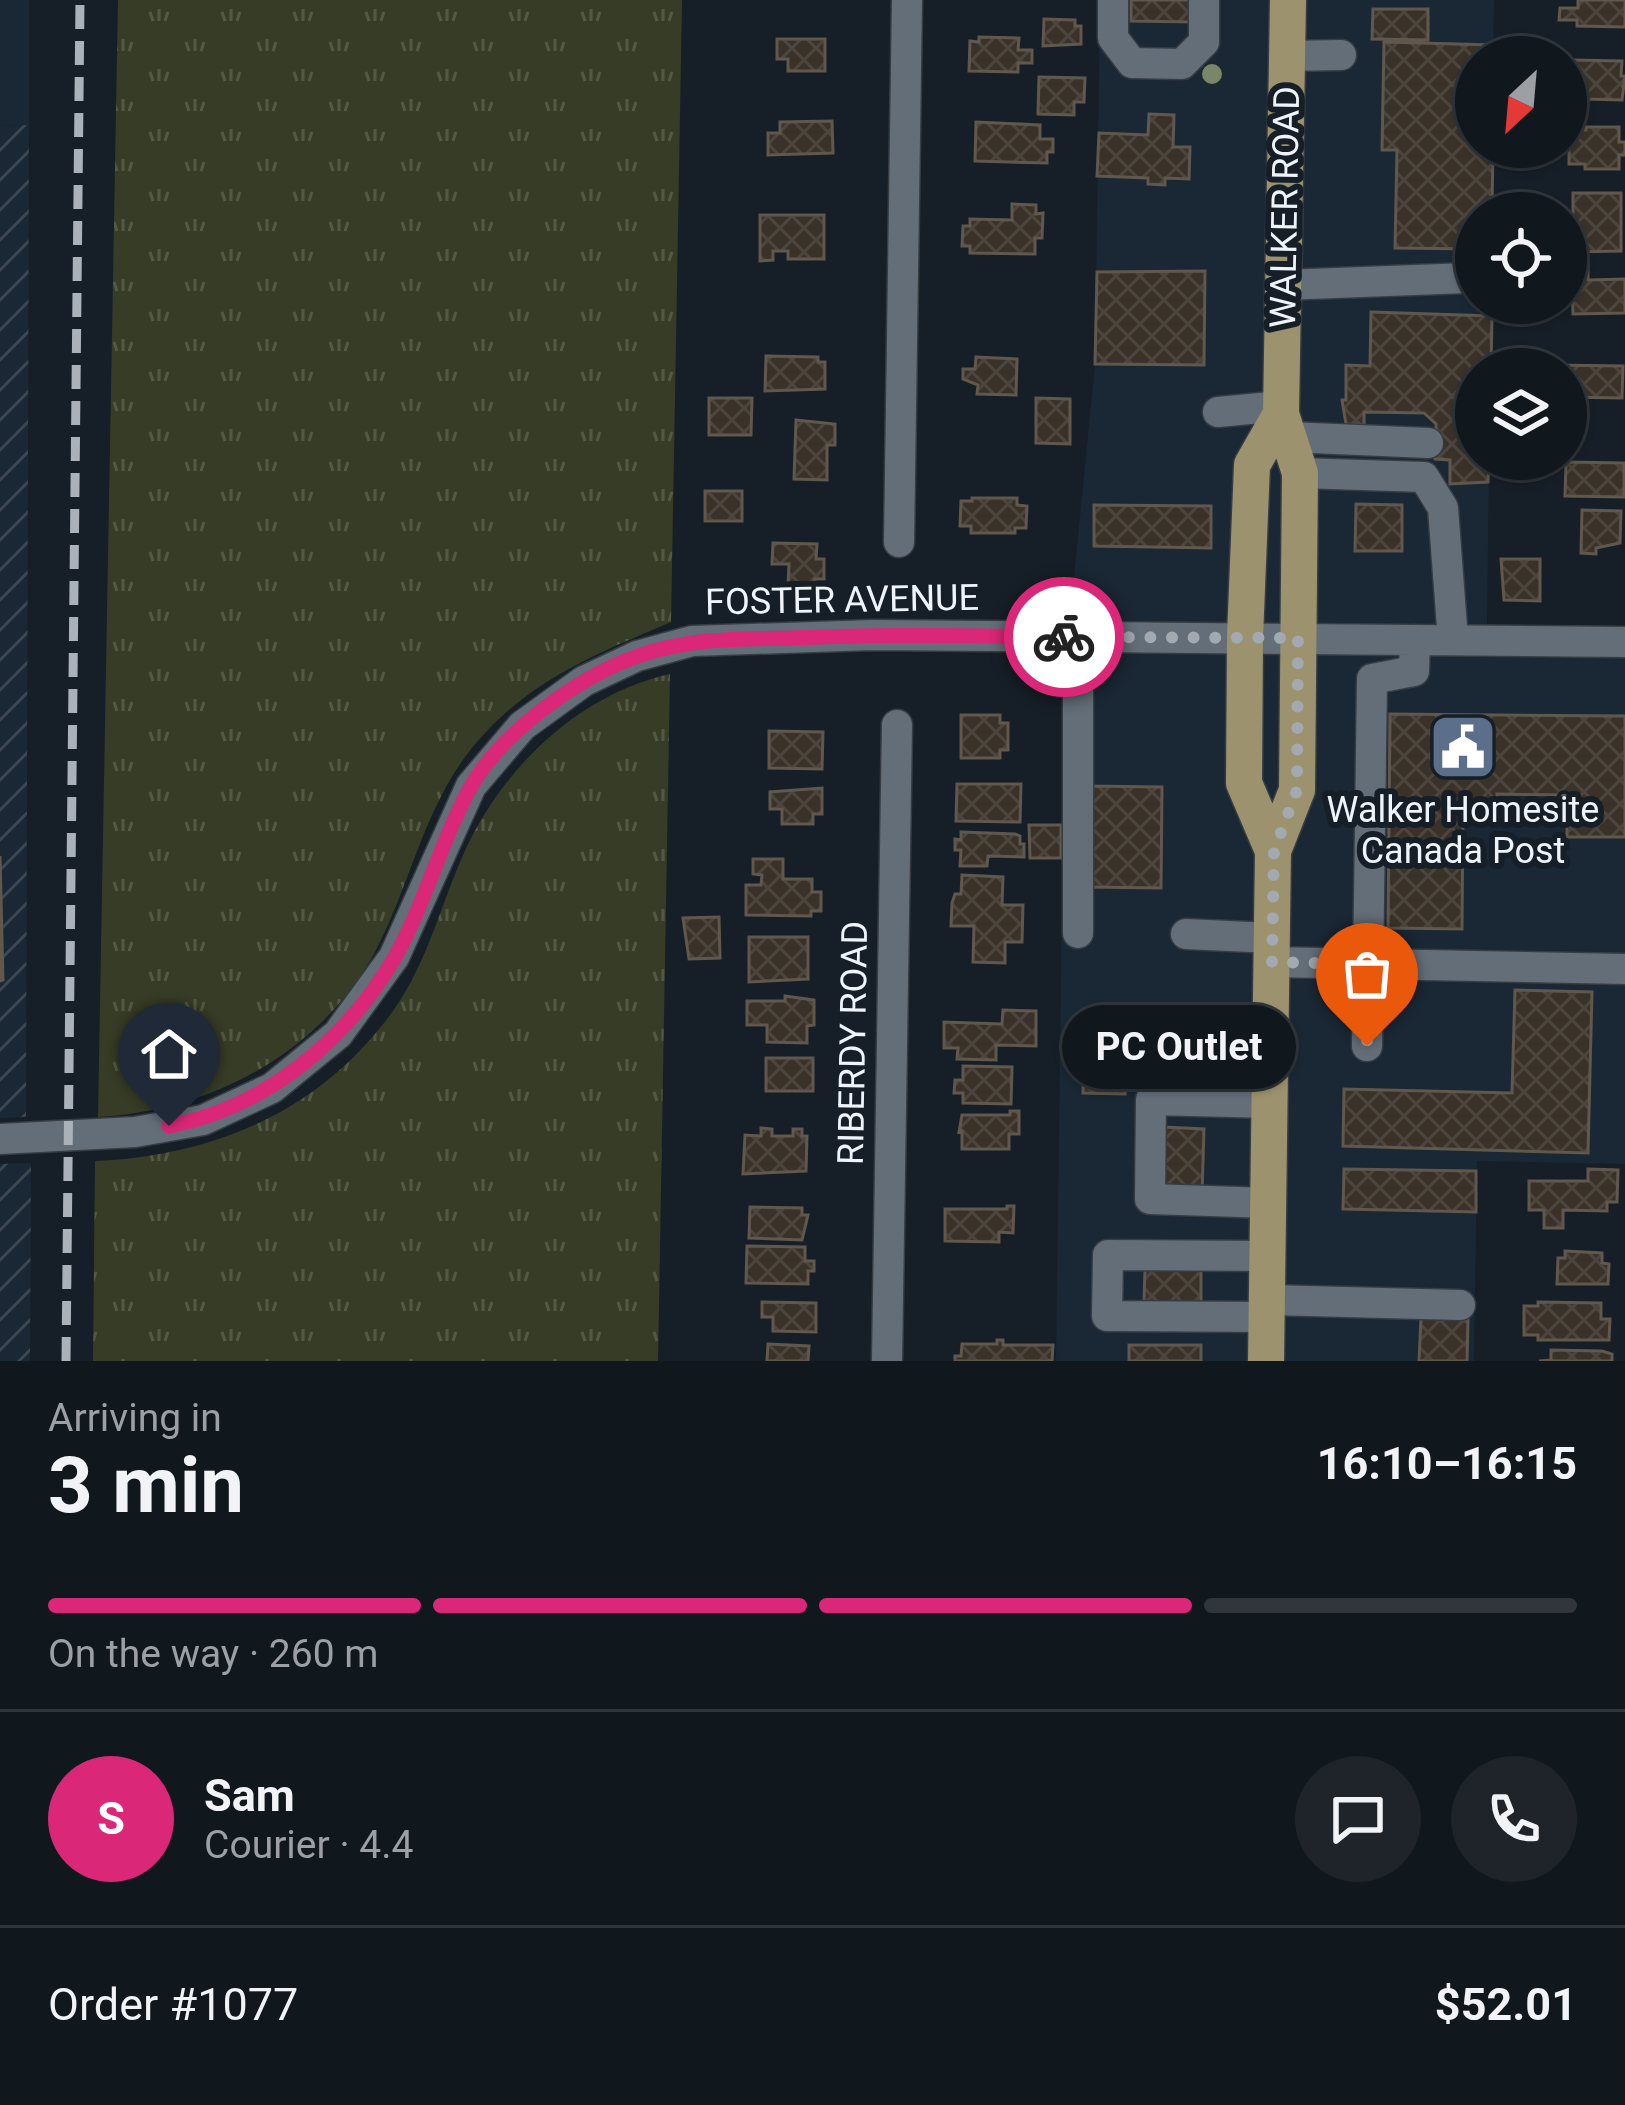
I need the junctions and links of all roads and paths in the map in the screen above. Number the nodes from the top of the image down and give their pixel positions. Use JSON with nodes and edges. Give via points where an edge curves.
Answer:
{"nodes":[{"id":1,"x":907,"y":0,"type":"edge"},
{"id":2,"x":1113,"y":0,"type":"edge"},
{"id":3,"x":1204,"y":0,"type":"edge"},
{"id":4,"x":1288,"y":0,"type":"edge"},
{"id":5,"x":1341,"y":55,"type":"dead end"},
{"id":6,"x":1287,"y":56,"type":"junction"},
{"id":7,"x":1455,"y":278,"type":"edge"},
{"id":8,"x":1283,"y":285,"type":"junction"},
{"id":9,"x":1217,"y":412,"type":"dead end"},
{"id":10,"x":1284,"y":419,"type":"junction"},
{"id":11,"x":1428,"y":443,"type":"dead end"},
{"id":12,"x":1300,"y":473,"type":"junction"},
{"id":13,"x":899,"y":542,"type":"dead end"},
{"id":14,"x":1078,"y":637,"type":"junction"},
{"id":15,"x":1245,"y":637,"type":"junction"},
{"id":16,"x":1298,"y":638,"type":"junction"},
{"id":17,"x":1415,"y":640,"type":"junction"},
{"id":18,"x":1453,"y":640,"type":"junction"},
{"id":19,"x":1625,"y":642,"type":"edge"},
{"id":20,"x":897,"y":725,"type":"dead end"},
{"id":21,"x":1274,"y":851,"type":"junction"},
{"id":22,"x":1078,"y":933,"type":"dead end"},
{"id":23,"x":1186,"y":934,"type":"dead end"},
{"id":24,"x":1272,"y":950,"type":"junction"},
{"id":25,"x":1368,"y":964,"type":"junction"},
{"id":26,"x":1625,"y":969,"type":"edge"},
{"id":27,"x":1367,"y":1046,"type":"dead end"},
{"id":28,"x":1270,"y":1102,"type":"junction"},
{"id":29,"x":0,"y":1139,"type":"edge"},
{"id":30,"x":1269,"y":1203,"type":"junction"},
{"id":31,"x":1268,"y":1256,"type":"junction"},
{"id":32,"x":1460,"y":1305,"type":"dead end"},
{"id":33,"x":1267,"y":1308,"type":"junction"},
{"id":34,"x":886,"y":1361,"type":"edge"},
{"id":35,"x":1266,"y":1361,"type":"edge"}],
"edges":[{"from":1,"to":13,"type":"street"},
{"from":2,"to":3,"type":"street","via":[[1113,38],[1132,63],[1182,64],[1204,42]]},
{"from":4,"to":6,"type":"main road","name":"WALKER ROAD"},
{"from":5,"to":6,"type":"street"},
{"from":6,"to":8,"type":"main road","name":"WALKER ROAD"},
{"from":7,"to":8,"type":"street"},
{"from":8,"to":10,"type":"main road","name":"WALKER ROAD"},
{"from":9,"to":10,"type":"street"},
{"from":10,"to":11,"type":"street"},
{"from":10,"to":12,"type":"main road","name":"WALKER ROAD"},
{"from":10,"to":15,"type":"main road","name":"WALKER ROAD","via":[[1252,465]]},
{"from":12,"to":16,"type":"main road","name":"WALKER ROAD"},
{"from":12,"to":18,"type":"street","via":[[1424,476],[1442,508]]},
{"from":14,"to":15,"type":"street","name":"FOSTER AVENUE"},
{"from":14,"to":22,"type":"street"},
{"from":14,"to":29,"type":"street","name":"FOSTER AVENUE","via":[[692,641],[619,664],[522,726],[471,786],[394,957],[338,1034],[272,1088],[203,1120]]},
{"from":15,"to":16,"type":"street","name":"FOSTER AVENUE"},
{"from":15,"to":21,"type":"main road","name":"WALKER ROAD","via":[[1244,783]]},
{"from":16,"to":17,"type":"street","name":"FOSTER AVENUE"},
{"from":16,"to":21,"type":"main road","name":"WALKER ROAD","via":[[1297,790]]},
{"from":17,"to":18,"type":"street","name":"FOSTER AVENUE"},
{"from":17,"to":25,"type":"street","via":[[1414,671],[1372,679]]},
{"from":18,"to":19,"type":"street","name":"FOSTER AVENUE"},
{"from":20,"to":34,"type":"street","name":"RIBERDY ROAD"},
{"from":21,"to":24,"type":"main road","name":"WALKER ROAD"},
{"from":23,"to":24,"type":"street"},
{"from":24,"to":25,"type":"street"},
{"from":24,"to":28,"type":"main road","name":"WALKER ROAD"},
{"from":25,"to":26,"type":"street"},
{"from":25,"to":27,"type":"street"},
{"from":28,"to":30,"type":"main road","name":"WALKER ROAD"},
{"from":28,"to":30,"type":"street","via":[[1151,1100],[1150,1186],[1150,1199]]},
{"from":30,"to":31,"type":"main road","name":"WALKER ROAD"},
{"from":31,"to":33,"type":"main road","name":"WALKER ROAD"},
{"from":31,"to":33,"type":"street","via":[[1108,1255],[1108,1316]]},
{"from":32,"to":33,"type":"street"},
{"from":33,"to":35,"type":"main road","name":"WALKER ROAD"}]}
